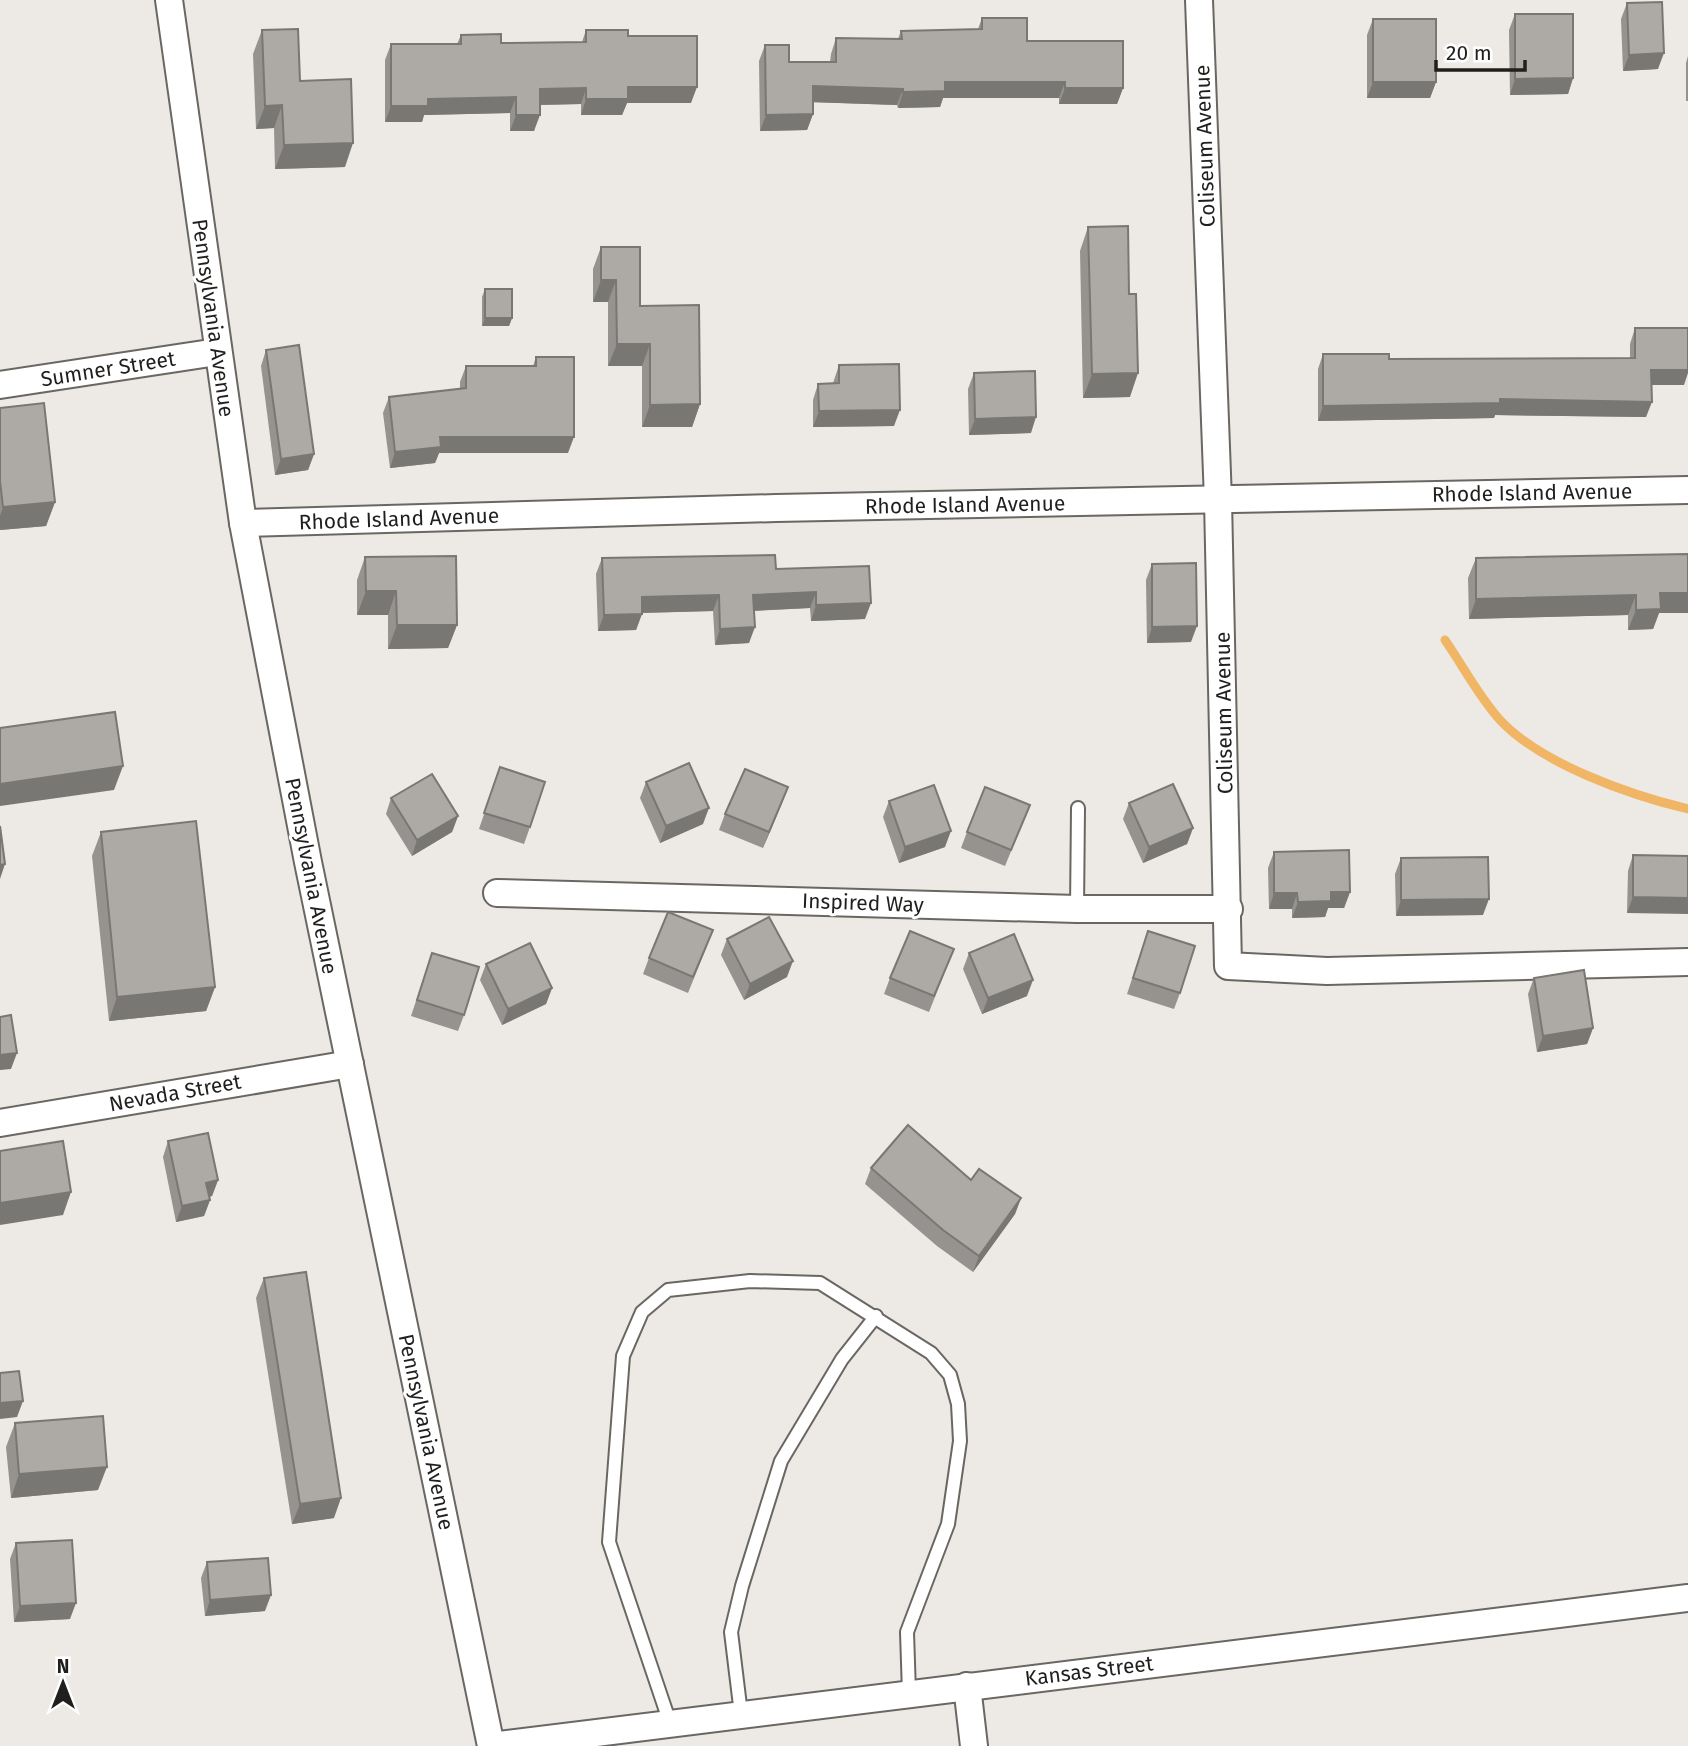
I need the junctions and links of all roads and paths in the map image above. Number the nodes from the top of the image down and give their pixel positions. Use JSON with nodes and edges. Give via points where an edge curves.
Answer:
{"nodes":[{"id":1,"x":169,"y":0,"type":"edge"},
{"id":2,"x":1199,"y":0,"type":"edge"},
{"id":3,"x":217,"y":352,"type":"junction"},
{"id":4,"x":0,"y":385,"type":"edge"},
{"id":5,"x":1688,"y":490,"type":"edge"},
{"id":6,"x":1218,"y":500,"type":"junction"},
{"id":7,"x":243,"y":523,"type":"junction"},
{"id":8,"x":1078,"y":808,"type":"dead end"},
{"id":9,"x":497,"y":893,"type":"dead end"},
{"id":10,"x":1077,"y":909,"type":"junction"},
{"id":11,"x":1229,"y":909,"type":"junction"},
{"id":12,"x":1688,"y":962,"type":"edge"},
{"id":13,"x":350,"y":1064,"type":"junction"},
{"id":14,"x":0,"y":1123,"type":"edge"},
{"id":15,"x":876,"y":1316,"type":"junction"},
{"id":16,"x":1688,"y":1598,"type":"edge"},
{"id":17,"x":967,"y":1686,"type":"junction"},
{"id":18,"x":909,"y":1693,"type":"junction"},
{"id":19,"x":741,"y":1714,"type":"junction"},
{"id":20,"x":670,"y":1723,"type":"junction"},
{"id":21,"x":491,"y":1746,"type":"edge"},
{"id":22,"x":974,"y":1746,"type":"edge"}],
"edges":[{"from":1,"to":3,"type":"street","name":"Pennsylvania Avenue"},
{"from":2,"to":6,"type":"street","name":"Coliseum Avenue"},
{"from":3,"to":4,"type":"street","name":"Sumner Street"},
{"from":3,"to":7,"type":"street","name":"Pennsylvania Avenue"},
{"from":5,"to":6,"type":"street","name":"Rhode Island Avenue"},
{"from":6,"to":7,"type":"street","name":"Rhode Island Avenue"},
{"from":6,"to":11,"type":"street","name":"Coliseum Avenue"},
{"from":7,"to":13,"type":"street","name":"Pennsylvania Avenue"},
{"from":8,"to":10,"type":"lane"},
{"from":9,"to":10,"type":"street","name":"Inspired Way"},
{"from":10,"to":11,"type":"street","name":"Inspired Way"},
{"from":11,"to":12,"type":"street","name":"Coliseum Avenue","via":[[1228,966],[1327,971]]},
{"from":13,"to":14,"type":"street","name":"Nevada Street"},
{"from":13,"to":21,"type":"street","name":"Pennsylvania Avenue"},
{"from":15,"to":18,"type":"lane","via":[[931,1353],[950,1375],[958,1404],[960,1441],[948,1524],[907,1632]]},
{"from":15,"to":19,"type":"lane","via":[[842,1359],[781,1461],[730,1632]]},
{"from":15,"to":20,"type":"lane","via":[[820,1283],[750,1281],[668,1290],[642,1312],[623,1356],[609,1542]]},
{"from":16,"to":17,"type":"street","name":"Kansas Street"},
{"from":17,"to":18,"type":"street","name":"Kansas Street"},
{"from":17,"to":22,"type":"street"},
{"from":18,"to":19,"type":"street","name":"Kansas Street"},
{"from":19,"to":20,"type":"street","name":"Kansas Street"},
{"from":20,"to":21,"type":"street","name":"Kansas Street"}]}
